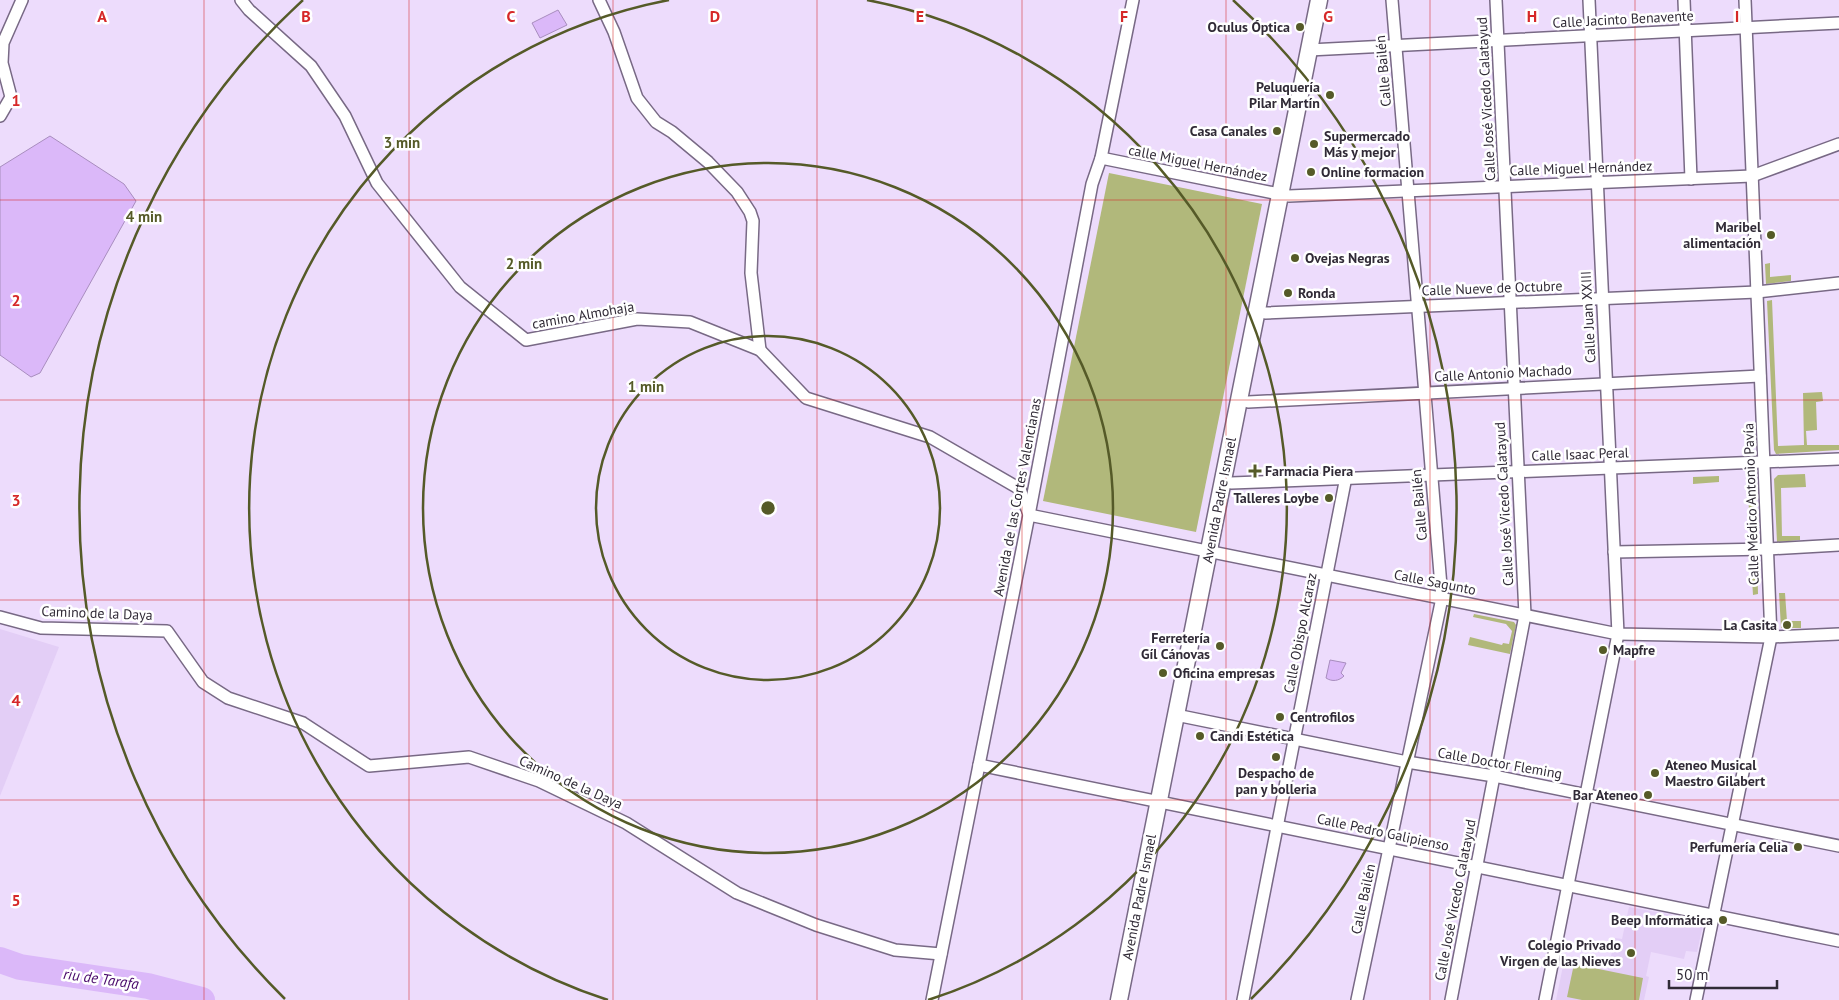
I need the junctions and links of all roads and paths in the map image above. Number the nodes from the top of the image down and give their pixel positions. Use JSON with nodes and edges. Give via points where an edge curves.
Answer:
{"nodes":[{"id":1,"x":22,"y":0,"type":"edge"},
{"id":2,"x":241,"y":0,"type":"edge"},
{"id":3,"x":599,"y":0,"type":"edge"},
{"id":4,"x":1132,"y":0,"type":"edge"},
{"id":5,"x":1319,"y":0,"type":"edge"},
{"id":6,"x":1328,"y":0,"type":"edge"},
{"id":7,"x":1392,"y":0,"type":"edge"},
{"id":8,"x":1496,"y":0,"type":"edge"},
{"id":9,"x":1588,"y":0,"type":"edge"},
{"id":10,"x":1684,"y":0,"type":"edge"},
{"id":11,"x":1745,"y":0,"type":"edge"},
{"id":12,"x":1839,"y":24,"type":"edge"},
{"id":13,"x":1746,"y":28,"type":"junction"},
{"id":14,"x":1685,"y":31,"type":"junction"},
{"id":15,"x":1590,"y":35,"type":"junction"},
{"id":16,"x":1498,"y":40,"type":"junction"},
{"id":17,"x":1396,"y":45,"type":"junction"},
{"id":18,"x":1314,"y":49,"type":"junction"},
{"id":19,"x":0,"y":116,"type":"edge"},
{"id":20,"x":1839,"y":144,"type":"edge"},
{"id":21,"x":1101,"y":158,"type":"junction"},
{"id":22,"x":1752,"y":176,"type":"junction"},
{"id":23,"x":1691,"y":179,"type":"junction"},
{"id":24,"x":1597,"y":182,"type":"junction"},
{"id":25,"x":1505,"y":186,"type":"junction"},
{"id":26,"x":1408,"y":190,"type":"junction"},
{"id":27,"x":1284,"y":195,"type":"junction"},
{"id":28,"x":1839,"y":283,"type":"edge"},
{"id":29,"x":1757,"y":292,"type":"junction"},
{"id":30,"x":1602,"y":299,"type":"junction"},
{"id":31,"x":1510,"y":303,"type":"junction"},
{"id":32,"x":1417,"y":306,"type":"junction"},
{"id":33,"x":1265,"y":313,"type":"junction"},
{"id":34,"x":760,"y":350,"type":"junction"},
{"id":35,"x":1760,"y":376,"type":"junction"},
{"id":36,"x":1606,"y":383,"type":"junction"},
{"id":37,"x":1514,"y":388,"type":"junction"},
{"id":38,"x":1424,"y":392,"type":"junction"},
{"id":39,"x":1248,"y":402,"type":"junction"},
{"id":40,"x":1839,"y":459,"type":"edge"},
{"id":41,"x":1764,"y":462,"type":"junction"},
{"id":42,"x":1610,"y":468,"type":"junction"},
{"id":43,"x":1518,"y":471,"type":"junction"},
{"id":44,"x":1431,"y":474,"type":"junction"},
{"id":45,"x":1346,"y":477,"type":"junction"},
{"id":46,"x":1231,"y":483,"type":"junction"},
{"id":47,"x":1029,"y":515,"type":"junction"},
{"id":48,"x":1839,"y":545,"type":"edge"},
{"id":49,"x":1768,"y":549,"type":"junction"},
{"id":50,"x":1213,"y":552,"type":"junction"},
{"id":51,"x":1614,"y":552,"type":"junction"},
{"id":52,"x":1327,"y":575,"type":"junction"},
{"id":53,"x":1442,"y":598,"type":"junction"},
{"id":54,"x":1524,"y":615,"type":"junction"},
{"id":55,"x":0,"y":617,"type":"edge"},
{"id":56,"x":1618,"y":634,"type":"junction"},
{"id":57,"x":1839,"y":634,"type":"edge"},
{"id":58,"x":1771,"y":637,"type":"junction"},
{"id":59,"x":1180,"y":716,"type":"junction"},
{"id":60,"x":1294,"y":740,"type":"junction"},
{"id":61,"x":1407,"y":762,"type":"junction"},
{"id":62,"x":979,"y":765,"type":"junction"},
{"id":63,"x":1494,"y":776,"type":"junction"},
{"id":64,"x":1586,"y":794,"type":"junction"},
{"id":65,"x":1163,"y":802,"type":"junction"},
{"id":66,"x":1732,"y":824,"type":"junction"},
{"id":67,"x":1277,"y":826,"type":"junction"},
{"id":68,"x":1839,"y":846,"type":"edge"},
{"id":69,"x":1389,"y":849,"type":"junction"},
{"id":70,"x":1476,"y":866,"type":"junction"},
{"id":71,"x":1568,"y":885,"type":"junction"},
{"id":72,"x":1713,"y":915,"type":"junction"},
{"id":73,"x":1839,"y":941,"type":"edge"},
{"id":74,"x":941,"y":954,"type":"junction"},
{"id":75,"x":932,"y":1000,"type":"edge"},
{"id":76,"x":1119,"y":1000,"type":"edge"},
{"id":77,"x":1128,"y":1000,"type":"edge"},
{"id":78,"x":1243,"y":1000,"type":"edge"},
{"id":79,"x":1357,"y":1000,"type":"edge"},
{"id":80,"x":1451,"y":1000,"type":"edge"},
{"id":81,"x":1545,"y":1000,"type":"edge"},
{"id":82,"x":1696,"y":1000,"type":"edge"}],
"edges":[{"from":1,"to":19,"type":"street","via":[[4,43],[2,63],[11,97]]},
{"from":2,"to":34,"type":"street","name":"camino Almohaja","via":[[311,66],[345,116],[378,183],[460,287],[526,340],[636,320],[690,322]]},
{"from":3,"to":34,"type":"street","via":[[643,108],[708,162],[737,192],[750,212],[751,273]]},
{"from":4,"to":21,"type":"street","name":"Avenida de las Cortes Valencianas"},
{"from":5,"to":18,"type":"main road","name":"Avenida Padre Ismael"},
{"from":6,"to":18,"type":"main road","name":"Avenida Padre Ismael"},
{"from":7,"to":17,"type":"street","name":"Calle Bailén"},
{"from":8,"to":16,"type":"street","name":"Calle José Vicedo Calatayud"},
{"from":9,"to":15,"type":"street","name":"Calle Juan XXIII"},
{"from":10,"to":14,"type":"street"},
{"from":11,"to":13,"type":"street","name":"Calle Médico Antonio Pavía"},
{"from":12,"to":13,"type":"street","name":"Calle Jacinto Benavente"},
{"from":13,"to":14,"type":"street","name":"Calle Jacinto Benavente"},
{"from":13,"to":22,"type":"street","name":"Calle Médico Antonio Pavía"},
{"from":14,"to":15,"type":"street","name":"Calle Jacinto Benavente"},
{"from":14,"to":23,"type":"street"},
{"from":15,"to":16,"type":"street","name":"Calle Jacinto Benavente"},
{"from":15,"to":24,"type":"street","name":"Calle Juan XXIII"},
{"from":16,"to":17,"type":"street","name":"Calle Jacinto Benavente"},
{"from":16,"to":25,"type":"street","name":"Calle José Vicedo Calatayud"},
{"from":17,"to":18,"type":"street","name":"Calle Jacinto Benavente"},
{"from":17,"to":26,"type":"street","name":"Calle Bailén"},
{"from":18,"to":27,"type":"main road","name":"Avenida Padre Ismael"},
{"from":20,"to":22,"type":"street","name":"Calle Miguel Hernández"},
{"from":21,"to":27,"type":"street","name":"calle Miguel Hernández"},
{"from":21,"to":47,"type":"street","name":"Avenida de las Cortes Valencianas","via":[[1092,184]]},
{"from":22,"to":23,"type":"street","name":"Calle Miguel Hernández"},
{"from":22,"to":29,"type":"street","name":"Calle Médico Antonio Pavía"},
{"from":23,"to":24,"type":"street","name":"Calle Miguel Hernández"},
{"from":24,"to":25,"type":"street","name":"Calle Miguel Hernández"},
{"from":24,"to":30,"type":"street","name":"Calle Juan XXIII"},
{"from":25,"to":26,"type":"street","name":"Calle Miguel Hernández"},
{"from":25,"to":31,"type":"street","name":"Calle José Vicedo Calatayud"},
{"from":26,"to":27,"type":"street","name":"Calle Miguel Hernández"},
{"from":26,"to":32,"type":"street","name":"Calle Bailén"},
{"from":27,"to":33,"type":"main road","name":"Avenida Padre Ismael"},
{"from":27,"to":50,"type":"main road","name":"Avenida Padre Ismael"},
{"from":28,"to":29,"type":"street","name":"Calle Nueve de Octubre"},
{"from":29,"to":30,"type":"street","name":"Calle Nueve de Octubre"},
{"from":29,"to":35,"type":"street","name":"Calle Médico Antonio Pavía"},
{"from":30,"to":31,"type":"street","name":"Calle Nueve de Octubre"},
{"from":30,"to":36,"type":"street","name":"Calle Juan XXIII"},
{"from":31,"to":32,"type":"street","name":"Calle Nueve de Octubre"},
{"from":31,"to":37,"type":"street","name":"Calle José Vicedo Calatayud"},
{"from":32,"to":33,"type":"street","name":"Calle Nueve de Octubre"},
{"from":32,"to":38,"type":"street","name":"Calle Bailén"},
{"from":33,"to":39,"type":"main road","name":"Avenida Padre Ismael"},
{"from":34,"to":47,"type":"street","name":"camino Almohaja","via":[[806,398],[930,436],[1020,489]]},
{"from":35,"to":36,"type":"street","name":"Calle Antonio Machado"},
{"from":35,"to":41,"type":"street","name":"Calle Médico Antonio Pavía"},
{"from":36,"to":37,"type":"street","name":"Calle Antonio Machado"},
{"from":36,"to":42,"type":"street","name":"Calle Juan XXIII"},
{"from":37,"to":38,"type":"street","name":"Calle Antonio Machado"},
{"from":37,"to":43,"type":"street","name":"Calle José Vicedo Calatayud"},
{"from":38,"to":39,"type":"street","name":"Calle Antonio Machado"},
{"from":38,"to":44,"type":"street","name":"Calle Bailén"},
{"from":39,"to":46,"type":"main road","name":"Avenida Padre Ismael"},
{"from":40,"to":41,"type":"street","name":"Calle Isaac Peral"},
{"from":41,"to":42,"type":"street","name":"Calle Isaac Peral"},
{"from":41,"to":49,"type":"street","name":"Calle Médico Antonio Pavía"},
{"from":42,"to":43,"type":"street","name":"Calle Isaac Peral"},
{"from":42,"to":51,"type":"street","name":"Calle Juan XXIII"},
{"from":43,"to":44,"type":"street","name":"Calle Isaac Peral"},
{"from":43,"to":54,"type":"street","name":"Calle José Vicedo Calatayud"},
{"from":44,"to":45,"type":"street","name":"Calle Isaac Peral"},
{"from":44,"to":53,"type":"street","name":"Calle Bailén"},
{"from":45,"to":46,"type":"street","name":"Calle Isaac Peral"},
{"from":45,"to":52,"type":"street","name":"Calle Obispo Alcaraz"},
{"from":46,"to":50,"type":"main road","name":"Avenida Padre Ismael"},
{"from":47,"to":50,"type":"street","name":"Calle Sagunto"},
{"from":47,"to":62,"type":"street","name":"Avenida de las Cortes Valencianas"},
{"from":48,"to":49,"type":"street"},
{"from":49,"to":51,"type":"street"},
{"from":49,"to":58,"type":"street","name":"Calle Médico Antonio Pavía"},
{"from":50,"to":52,"type":"street","name":"Calle Sagunto"},
{"from":50,"to":59,"type":"main road","name":"Avenida Padre Ismael"},
{"from":51,"to":56,"type":"street","name":"Calle Juan XXIII"},
{"from":52,"to":53,"type":"street","name":"Calle Sagunto"},
{"from":52,"to":60,"type":"street","name":"Calle Obispo Alcaraz"},
{"from":53,"to":54,"type":"street","name":"Calle Sagunto"},
{"from":53,"to":61,"type":"street","name":"Calle Bailén"},
{"from":54,"to":56,"type":"street","name":"Calle Sagunto"},
{"from":54,"to":63,"type":"street","name":"Calle José Vicedo Calatayud"},
{"from":55,"to":74,"type":"street","name":"Camino de la Daya","via":[[41,628],[167,631],[204,682],[228,698],[303,723],[369,766],[470,757],[539,781],[626,823],[737,893],[816,925],[895,950]]},
{"from":56,"to":58,"type":"street","name":"Calle Sagunto"},
{"from":56,"to":64,"type":"street","name":"Calle Juan XXIII"},
{"from":57,"to":58,"type":"street","name":"Calle Sagunto"},
{"from":58,"to":66,"type":"street","name":"Calle Médico Antonio Pavía"},
{"from":59,"to":60,"type":"street","name":"Calle Doctor Fleming"},
{"from":59,"to":65,"type":"main road","name":"Avenida Padre Ismael"},
{"from":60,"to":61,"type":"street","name":"Calle Doctor Fleming"},
{"from":60,"to":67,"type":"street","name":"Calle Obispo Alcaraz"},
{"from":61,"to":63,"type":"street","name":"Calle Doctor Fleming"},
{"from":61,"to":69,"type":"street","name":"Calle Bailén"},
{"from":62,"to":65,"type":"street","name":"Calle Pedro Galipienso"},
{"from":62,"to":74,"type":"street","name":"Avenida de las Cortes Valencianas"},
{"from":63,"to":64,"type":"street","name":"Calle Doctor Fleming"},
{"from":63,"to":70,"type":"street","name":"Calle José Vicedo Calatayud"},
{"from":64,"to":66,"type":"street","name":"Calle Doctor Fleming"},
{"from":64,"to":71,"type":"street","name":"Calle Juan XXIII"},
{"from":65,"to":67,"type":"street","name":"Calle Pedro Galipienso"},
{"from":65,"to":76,"type":"main road","name":"Avenida Padre Ismael"},
{"from":65,"to":77,"type":"main road","name":"Avenida Padre Ismael"},
{"from":66,"to":68,"type":"street","name":"Calle Doctor Fleming"},
{"from":66,"to":72,"type":"street","name":"Calle Médico Antonio Pavía"},
{"from":67,"to":69,"type":"street","name":"Calle Pedro Galipienso"},
{"from":67,"to":78,"type":"street","name":"Calle Obispo Alcaraz"},
{"from":69,"to":70,"type":"street","name":"Calle Pedro Galipienso"},
{"from":69,"to":79,"type":"street","name":"Calle Bailén"},
{"from":70,"to":71,"type":"street","name":"Calle Pedro Galipienso"},
{"from":70,"to":80,"type":"street","name":"Calle José Vicedo Calatayud"},
{"from":71,"to":72,"type":"street","name":"Calle Pedro Galipienso"},
{"from":71,"to":81,"type":"street","name":"Calle Juan XXIII"},
{"from":72,"to":73,"type":"street","name":"Calle Pedro Galipienso"},
{"from":72,"to":82,"type":"street","name":"Calle Médico Antonio Pavía"},
{"from":74,"to":75,"type":"street","name":"Avenida de las Cortes Valencianas"}]}
